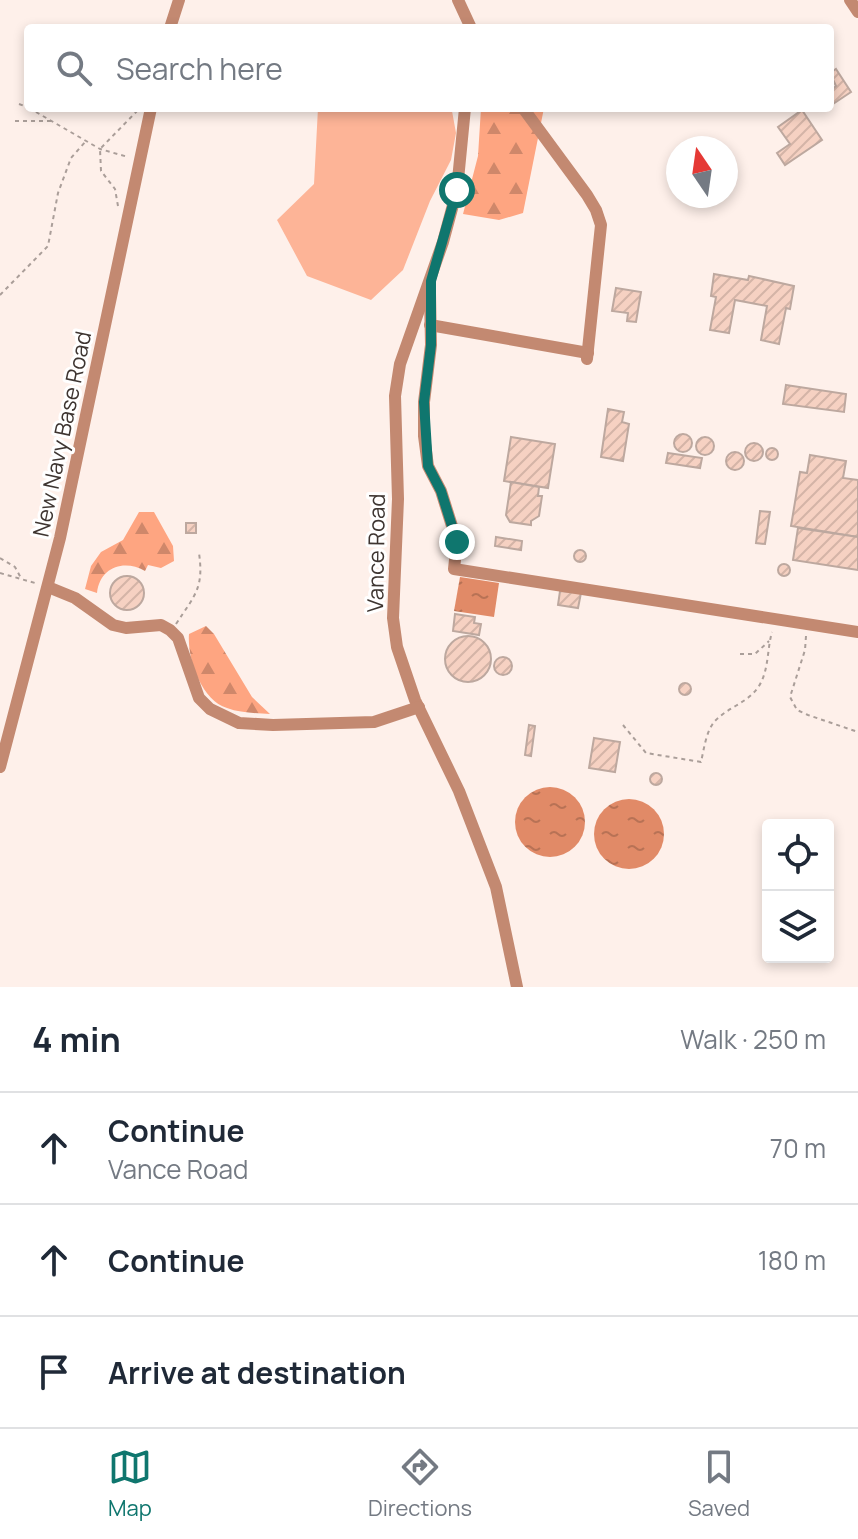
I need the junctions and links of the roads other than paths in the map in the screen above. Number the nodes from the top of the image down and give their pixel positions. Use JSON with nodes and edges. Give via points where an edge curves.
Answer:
{"nodes":[{"id":1,"x":170,"y":0,"type":"edge"},
{"id":2,"x":179,"y":0,"type":"edge"},
{"id":3,"x":457,"y":0,"type":"edge"},
{"id":4,"x":850,"y":0,"type":"edge"},
{"id":5,"x":858,"y":12,"type":"edge"},
{"id":6,"x":168,"y":24,"type":"edge"},
{"id":7,"x":170,"y":24,"type":"edge"},
{"id":8,"x":460,"y":24,"type":"edge"},
{"id":9,"x":469,"y":24,"type":"edge"},
{"id":10,"x":150,"y":112,"type":"edge"},
{"id":11,"x":465,"y":112,"type":"edge"},
{"id":12,"x":526,"y":112,"type":"edge"},
{"id":13,"x":431,"y":281,"type":"junction"},
{"id":14,"x":430,"y":325,"type":"junction"},
{"id":15,"x":48,"y":587,"type":"junction"},
{"id":16,"x":858,"y":632,"type":"edge"},
{"id":17,"x":419,"y":707,"type":"junction"},
{"id":18,"x":0,"y":767,"type":"edge"},
{"id":19,"x":517,"y":987,"type":"edge"}],
"edges":[{"from":1,"to":6,"type":"street"},
{"from":2,"to":7,"type":"street"},
{"from":3,"to":8,"type":"street"},
{"from":3,"to":9,"type":"street"},
{"from":4,"to":5,"type":"street"},
{"from":10,"to":15,"type":"street","name":"New Navy Base Road"},
{"from":11,"to":13,"type":"street","name":"Vance Road","via":[[457,190]]},
{"from":12,"to":14,"type":"street","via":[[587,195],[601,225],[587,356]]},
{"from":13,"to":14,"type":"street"},
{"from":13,"to":17,"type":"street","name":"Vance Road","via":[[400,364],[395,396],[393,618],[397,647]]},
{"from":14,"to":16,"type":"street","via":[[424,436],[428,466],[457,542],[454,569]]},
{"from":15,"to":17,"type":"street","via":[[75,598],[113,625],[161,625],[171,631],[199,698],[239,723],[374,722]]},
{"from":15,"to":18,"type":"street","name":"New Navy Base Road"},
{"from":17,"to":19,"type":"street","name":"Vance Road","via":[[464,802],[496,887]]}]}
